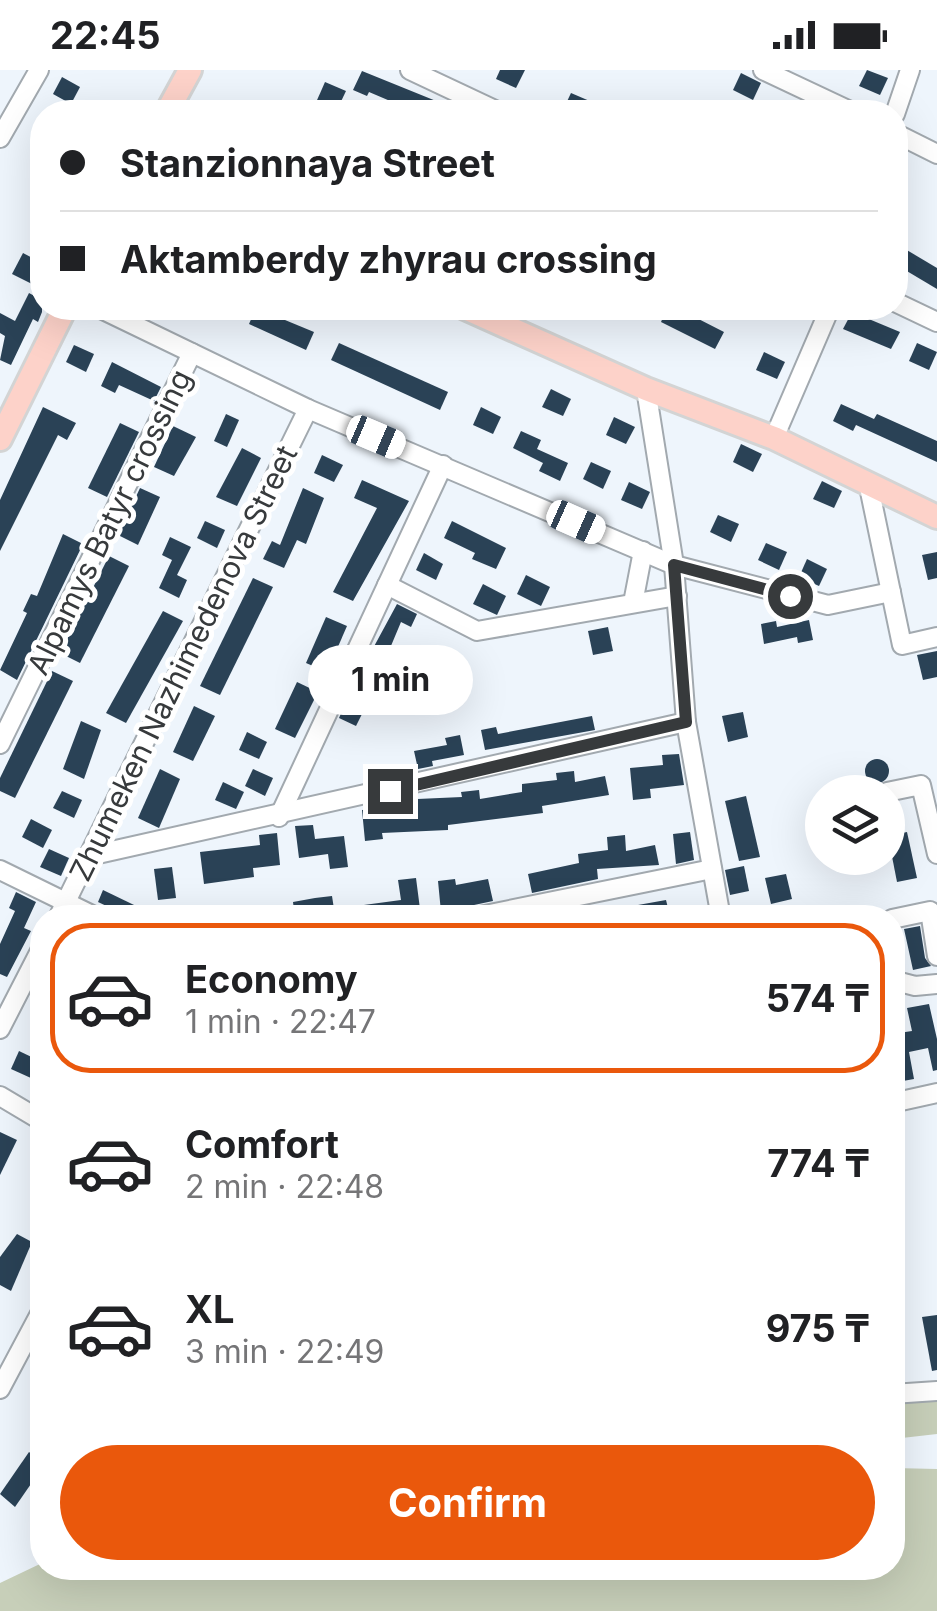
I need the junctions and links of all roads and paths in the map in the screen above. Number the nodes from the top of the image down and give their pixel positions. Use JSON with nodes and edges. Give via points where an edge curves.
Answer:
{"nodes":[{"id":1,"x":39,"y":70,"type":"edge"},
{"id":2,"x":190,"y":70,"type":"edge"},
{"id":3,"x":410,"y":70,"type":"edge"},
{"id":4,"x":762,"y":70,"type":"edge"},
{"id":5,"x":910,"y":70,"type":"edge"},
{"id":6,"x":174,"y":100,"type":"edge"},
{"id":7,"x":474,"y":100,"type":"edge"},
{"id":8,"x":826,"y":100,"type":"edge"},
{"id":9,"x":900,"y":100,"type":"edge"},
{"id":10,"x":0,"y":138,"type":"edge"},
{"id":11,"x":908,"y":140,"type":"edge"},
{"id":12,"x":937,"y":154,"type":"edge"},
{"id":13,"x":908,"y":308,"type":"edge"},
{"id":14,"x":59,"y":320,"type":"edge"},
{"id":15,"x":124,"y":320,"type":"edge"},
{"id":16,"x":492,"y":320,"type":"edge"},
{"id":17,"x":825,"y":320,"type":"edge"},
{"id":18,"x":937,"y":322,"type":"edge"},
{"id":19,"x":192,"y":353,"type":"junction"},
{"id":20,"x":646,"y":389,"type":"junction"},
{"id":21,"x":308,"y":409,"type":"junction"},
{"id":22,"x":774,"y":438,"type":"junction"},
{"id":23,"x":0,"y":439,"type":"edge"},
{"id":24,"x":443,"y":465,"type":"junction"},
{"id":25,"x":869,"y":487,"type":"junction"},
{"id":26,"x":937,"y":517,"type":"edge"},
{"id":27,"x":643,"y":552,"type":"junction"},
{"id":28,"x":674,"y":565,"type":"junction"},
{"id":29,"x":387,"y":584,"type":"junction"},
{"id":30,"x":891,"y":592,"type":"junction"},
{"id":31,"x":677,"y":596,"type":"junction"},
{"id":32,"x":633,"y":603,"type":"junction"},
{"id":33,"x":937,"y":637,"type":"edge"},
{"id":34,"x":686,"y":722,"type":"junction"},
{"id":35,"x":0,"y":744,"type":"edge"},
{"id":36,"x":905,"y":788,"type":"edge"},
{"id":37,"x":279,"y":816,"type":"junction"},
{"id":38,"x":937,"y":854,"type":"edge"},
{"id":39,"x":89,"y":856,"type":"junction"},
{"id":40,"x":712,"y":869,"type":"junction"},
{"id":41,"x":0,"y":870,"type":"edge"},
{"id":42,"x":56,"y":905,"type":"edge"},
{"id":43,"x":64,"y":905,"type":"edge"},
{"id":44,"x":534,"y":905,"type":"edge"},
{"id":45,"x":718,"y":905,"type":"edge"},
{"id":46,"x":933,"y":911,"type":"edge"},
{"id":47,"x":905,"y":916,"type":"edge"},
{"id":48,"x":937,"y":956,"type":"edge"},
{"id":49,"x":30,"y":970,"type":"edge"},
{"id":50,"x":905,"y":984,"type":"edge"},
{"id":51,"x":937,"y":984,"type":"edge"},
{"id":52,"x":0,"y":1029,"type":"edge"},
{"id":53,"x":937,"y":1093,"type":"edge"},
{"id":54,"x":0,"y":1096,"type":"edge"},
{"id":55,"x":905,"y":1101,"type":"edge"},
{"id":56,"x":30,"y":1114,"type":"edge"},
{"id":57,"x":30,"y":1330,"type":"edge"},
{"id":58,"x":3,"y":1376,"type":"edge"},
{"id":59,"x":937,"y":1391,"type":"edge"},
{"id":60,"x":905,"y":1393,"type":"edge"}],
"edges":[{"from":1,"to":10,"type":"street"},
{"from":2,"to":6,"type":"main road"},
{"from":3,"to":7,"type":"street"},
{"from":4,"to":8,"type":"street"},
{"from":5,"to":9,"type":"street"},
{"from":11,"to":12,"type":"street"},
{"from":13,"to":18,"type":"street"},
{"from":14,"to":23,"type":"main road"},
{"from":15,"to":19,"type":"street"},
{"from":16,"to":20,"type":"main road"},
{"from":17,"to":22,"type":"street"},
{"from":19,"to":21,"type":"street"},
{"from":19,"to":35,"type":"street","name":"Alpamys Batyr crossing"},
{"from":20,"to":22,"type":"main road"},
{"from":20,"to":28,"type":"street"},
{"from":21,"to":24,"type":"street"},
{"from":21,"to":39,"type":"street","name":"Zhumeken Nazhimedenova Street"},
{"from":22,"to":25,"type":"main road"},
{"from":24,"to":27,"type":"street"},
{"from":24,"to":29,"type":"street"},
{"from":25,"to":26,"type":"main road"},
{"from":25,"to":30,"type":"street"},
{"from":27,"to":28,"type":"street"},
{"from":27,"to":32,"type":"street"},
{"from":28,"to":30,"type":"street","via":[[828,606]]},
{"from":28,"to":31,"type":"street"},
{"from":29,"to":32,"type":"street","via":[[477,630]]},
{"from":29,"to":37,"type":"street"},
{"from":30,"to":33,"type":"street","via":[[902,645]]},
{"from":31,"to":32,"type":"street"},
{"from":31,"to":34,"type":"street"},
{"from":34,"to":37,"type":"street"},
{"from":34,"to":40,"type":"street"},
{"from":36,"to":38,"type":"street","via":[[921,785]]},
{"from":37,"to":39,"type":"street"},
{"from":39,"to":43,"type":"street","name":"Zhumeken Nazhimedenova Street"},
{"from":40,"to":44,"type":"street"},
{"from":40,"to":45,"type":"street"},
{"from":41,"to":42,"type":"street"},
{"from":46,"to":47,"type":"street"},
{"from":46,"to":48,"type":"street"},
{"from":49,"to":52,"type":"street"},
{"from":50,"to":51,"type":"street"},
{"from":53,"to":55,"type":"street"},
{"from":54,"to":56,"type":"street"},
{"from":57,"to":58,"type":"street"},
{"from":59,"to":60,"type":"street"}]}
